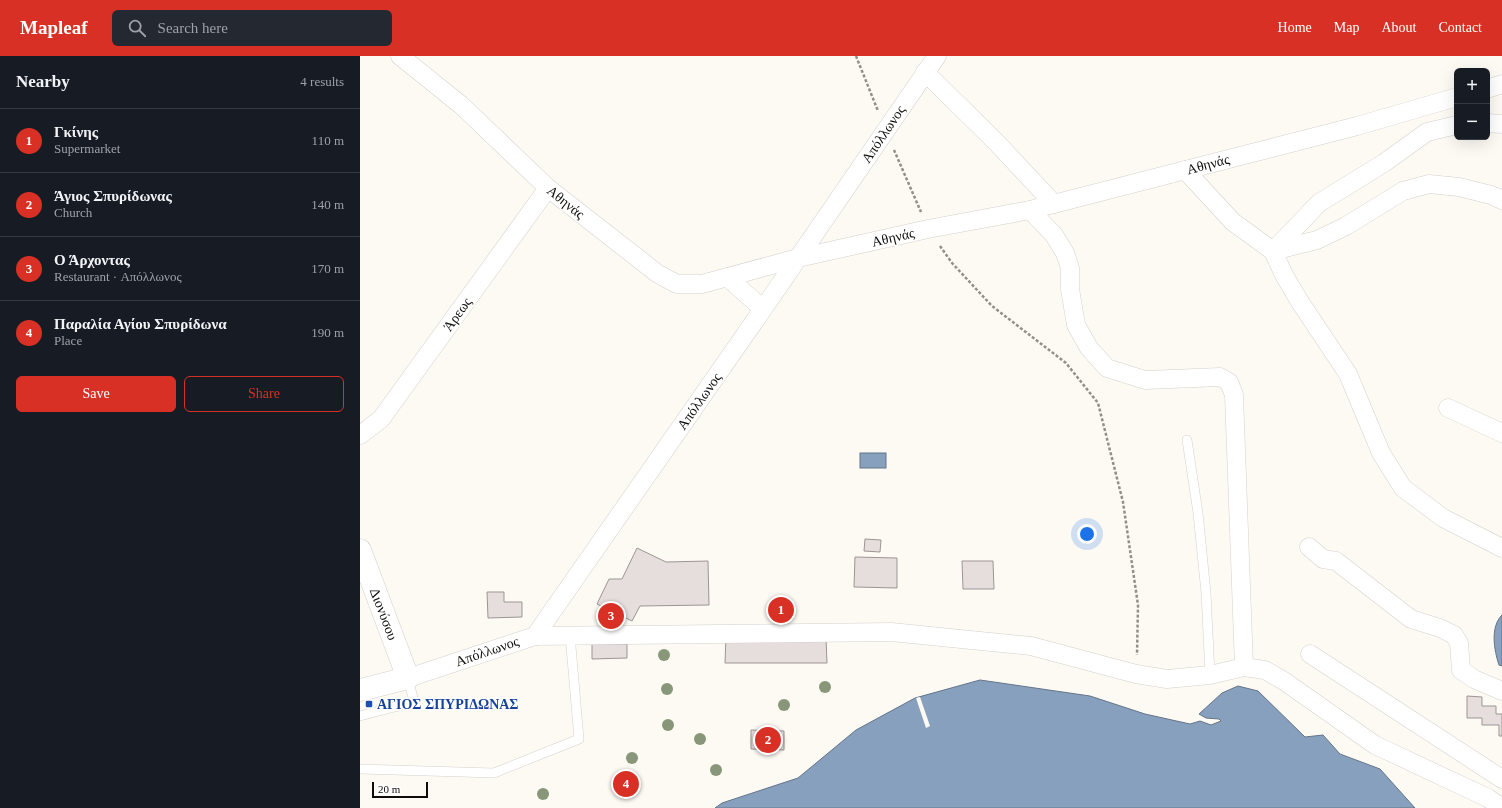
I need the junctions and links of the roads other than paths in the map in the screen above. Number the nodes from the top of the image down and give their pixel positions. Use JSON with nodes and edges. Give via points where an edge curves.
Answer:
{"nodes":[{"id":1,"x":400,"y":56,"type":"edge"},
{"id":2,"x":937,"y":56,"type":"edge"},
{"id":3,"x":925,"y":72,"type":"junction"},
{"id":4,"x":1502,"y":84,"type":"edge"},
{"id":5,"x":1490,"y":88,"type":"edge"},
{"id":6,"x":1454,"y":98,"type":"edge"},
{"id":7,"x":1490,"y":123,"type":"edge"},
{"id":8,"x":1502,"y":124,"type":"edge"},
{"id":9,"x":1454,"y":126,"type":"edge"},
{"id":10,"x":1184,"y":170,"type":"junction"},
{"id":11,"x":548,"y":188,"type":"junction"},
{"id":12,"x":1502,"y":200,"type":"edge"},
{"id":13,"x":1054,"y":204,"type":"junction"},
{"id":14,"x":1030,"y":210,"type":"junction"},
{"id":15,"x":1273,"y":251,"type":"junction"},
{"id":16,"x":798,"y":258,"type":"junction"},
{"id":17,"x":728,"y":277,"type":"junction"},
{"id":18,"x":763,"y":309,"type":"junction"},
{"id":19,"x":1448,"y":408,"type":"dead end"},
{"id":20,"x":1502,"y":433,"type":"edge"},
{"id":21,"x":360,"y":435,"type":"edge"},
{"id":22,"x":1187,"y":440,"type":"dead end"},
{"id":23,"x":1310,"y":547,"type":"dead end"},
{"id":24,"x":1502,"y":548,"type":"edge"},
{"id":25,"x":360,"y":550,"type":"edge"},
{"id":26,"x":570,"y":635,"type":"junction"},
{"id":27,"x":535,"y":636,"type":"junction"},
{"id":28,"x":1310,"y":654,"type":"dead end"},
{"id":29,"x":1244,"y":667,"type":"junction"},
{"id":30,"x":1210,"y":675,"type":"junction"},
{"id":31,"x":408,"y":678,"type":"junction"},
{"id":32,"x":360,"y":690,"type":"edge"},
{"id":33,"x":1502,"y":691,"type":"edge"},
{"id":34,"x":360,"y":716,"type":"edge"},
{"id":35,"x":360,"y":769,"type":"edge"},
{"id":36,"x":1502,"y":779,"type":"edge"},
{"id":37,"x":1502,"y":808,"type":"edge"}],
"edges":[{"from":1,"to":11,"type":"street","name":"Αθηνάς","via":[[461,105]]},
{"from":2,"to":3,"type":"street","name":"Απόλλωνος"},
{"from":3,"to":13,"type":"street"},
{"from":3,"to":16,"type":"street","name":"Απόλλωνος"},
{"from":4,"to":5,"type":"street"},
{"from":6,"to":10,"type":"street","name":"Αθηνάς","via":[[1357,126]]},
{"from":7,"to":8,"type":"street"},
{"from":9,"to":15,"type":"street","via":[[1426,132],[1384,163],[1318,203]]},
{"from":10,"to":13,"type":"street","name":"Αθηνάς"},
{"from":10,"to":15,"type":"street","via":[[1233,222]]},
{"from":11,"to":17,"type":"street","name":"Αθηνάς","via":[[658,274],[677,284],[702,284]]},
{"from":11,"to":21,"type":"street","name":"Άρεως","via":[[381,419]]},
{"from":12,"to":15,"type":"street","via":[[1459,187],[1429,184],[1404,191],[1346,226],[1317,240]]},
{"from":13,"to":14,"type":"street","name":"Αθηνάς"},
{"from":14,"to":16,"type":"street","name":"Αθηνάς","via":[[928,229]]},
{"from":14,"to":29,"type":"street","via":[[1054,235],[1065,253],[1070,268],[1070,289],[1076,325],[1089,348],[1107,368],[1145,380],[1220,377],[1229,382],[1234,395]]},
{"from":15,"to":24,"type":"street","via":[[1300,302],[1348,374],[1381,453],[1403,488],[1443,518]]},
{"from":16,"to":17,"type":"street","name":"Αθηνάς"},
{"from":16,"to":18,"type":"street","name":"Απόλλωνος"},
{"from":17,"to":18,"type":"street"},
{"from":18,"to":27,"type":"street","name":"Απόλλωνος"},
{"from":19,"to":20,"type":"street"},
{"from":22,"to":30,"type":"lane","via":[[1203,557]]},
{"from":23,"to":33,"type":"street","via":[[1323,559],[1336,561],[1411,619],[1454,635],[1459,643],[1461,670],[1474,679]]},
{"from":25,"to":31,"type":"main road","name":"Διονύσου"},
{"from":26,"to":27,"type":"street"},
{"from":26,"to":30,"type":"street","via":[[892,632],[1031,646],[1136,674],[1167,679]]},
{"from":26,"to":35,"type":"lane","via":[[579,739],[494,773]]},
{"from":27,"to":31,"type":"street","name":"Απόλλωνος"},
{"from":28,"to":36,"type":"street"},
{"from":29,"to":30,"type":"street"},
{"from":29,"to":37,"type":"street","via":[[1265,670],[1375,746],[1488,798]]},
{"from":31,"to":32,"type":"main road"},
{"from":31,"to":34,"type":"lane","via":[[414,702]]}]}
